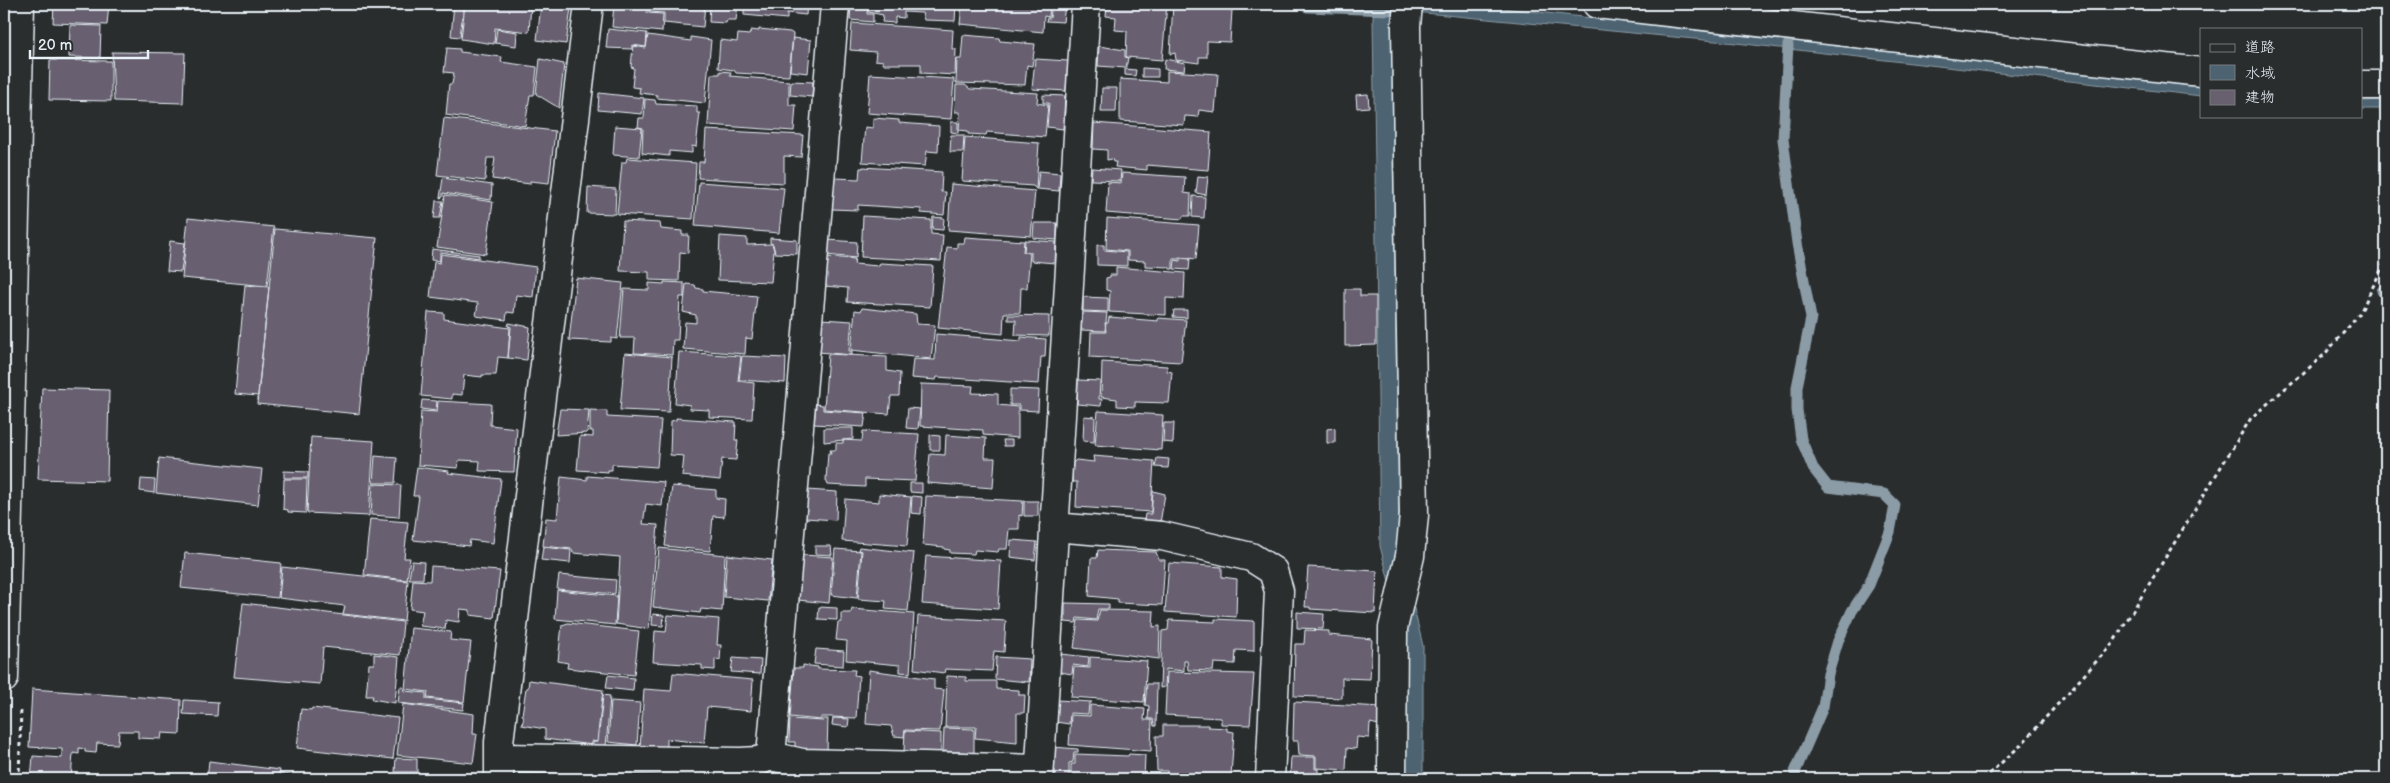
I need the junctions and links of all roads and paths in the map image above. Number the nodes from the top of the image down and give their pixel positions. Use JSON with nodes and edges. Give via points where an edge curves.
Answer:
{"nodes":[{"id":1,"x":20,"y":4,"type":"edge"},
{"id":2,"x":589,"y":4,"type":"edge"},
{"id":3,"x":835,"y":4,"type":"edge"},
{"id":4,"x":1086,"y":4,"type":"edge"},
{"id":5,"x":1597,"y":4,"type":"edge"},
{"id":6,"x":1407,"y":15,"type":"edge"},
{"id":7,"x":2200,"y":72,"type":"edge"},
{"id":8,"x":2362,"y":85,"type":"edge"},
{"id":9,"x":2386,"y":85,"type":"edge"},
{"id":10,"x":2386,"y":260,"type":"edge"},
{"id":11,"x":1054,"y":527,"type":"junction"},
{"id":12,"x":4,"y":678,"type":"edge"},
{"id":13,"x":771,"y":756,"type":"junction"},
{"id":14,"x":499,"y":769,"type":"edge"},
{"id":15,"x":1039,"y":774,"type":"edge"},
{"id":16,"x":1270,"y":779,"type":"edge"},
{"id":17,"x":1392,"y":779,"type":"edge"},
{"id":18,"x":1983,"y":779,"type":"edge"}],
"edges":[{"from":1,"to":12,"type":"street"},
{"from":2,"to":14,"type":"street"},
{"from":3,"to":13,"type":"street"},
{"from":4,"to":11,"type":"street"},
{"from":5,"to":7,"type":"street"},
{"from":6,"to":17,"type":"street","via":[[1414,516],[1410,556],[1393,628]]},
{"from":8,"to":9,"type":"street"},
{"from":10,"to":18,"type":"path","via":[[2352,323],[2324,355],[2250,418],[2113,643],[2020,746]]},
{"from":11,"to":15,"type":"street"},
{"from":11,"to":16,"type":"street","via":[[1162,536],[1251,557],[1273,572],[1279,591]]},
{"from":13,"to":14,"type":"street","via":[[740,762]]},
{"from":13,"to":15,"type":"street","via":[[802,763]]}]}
